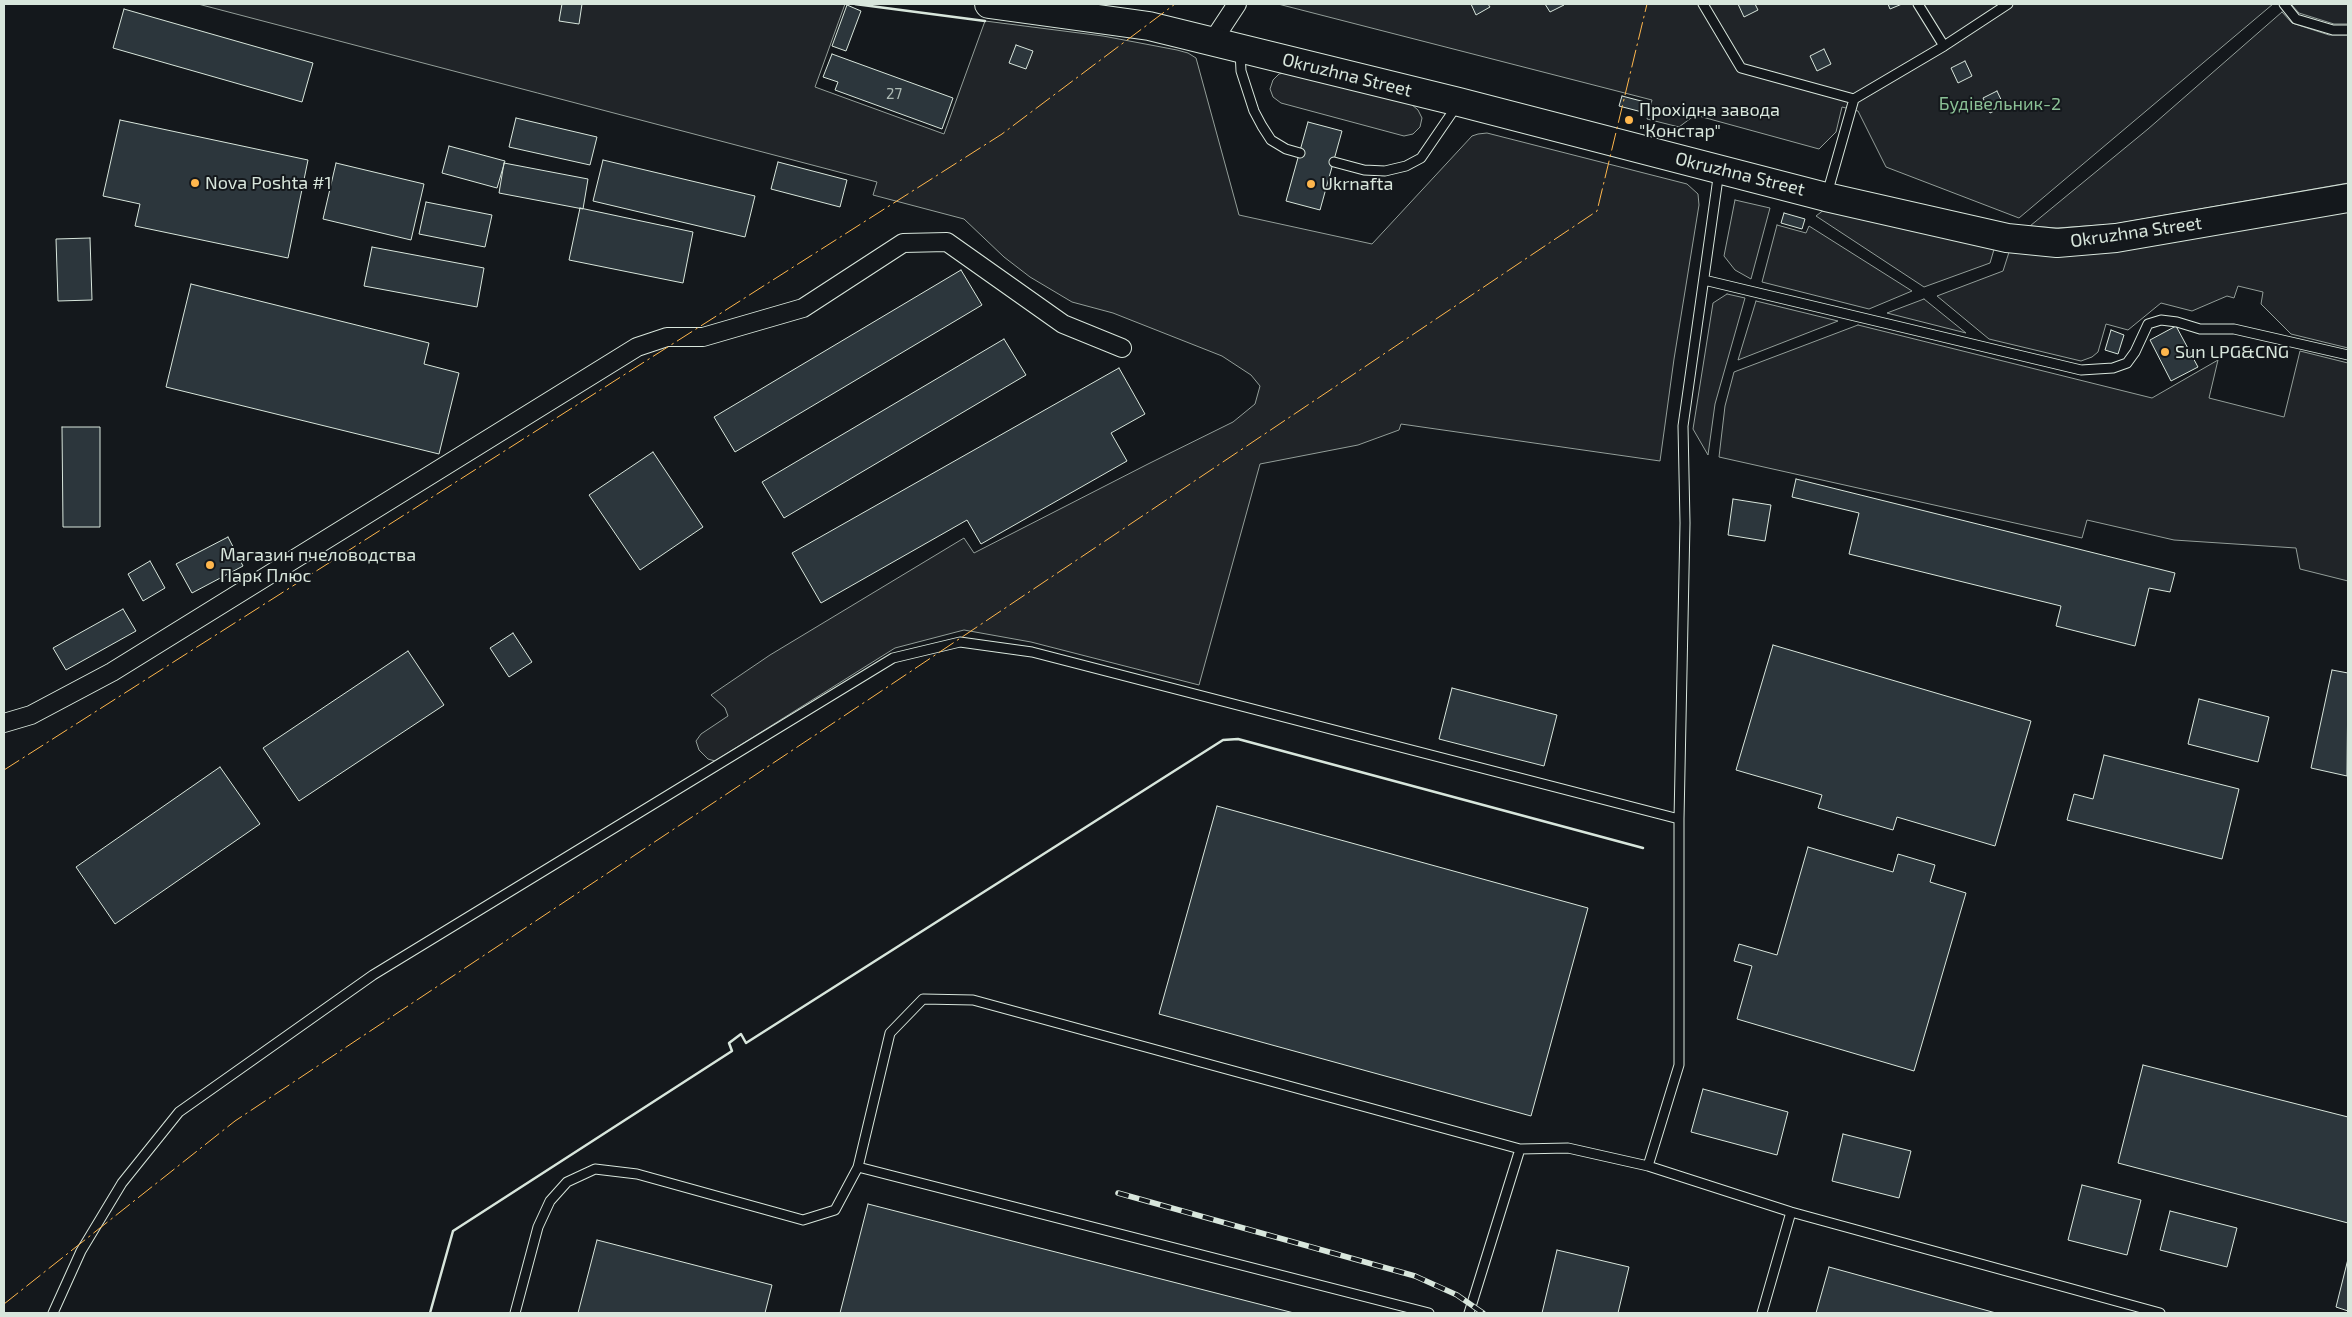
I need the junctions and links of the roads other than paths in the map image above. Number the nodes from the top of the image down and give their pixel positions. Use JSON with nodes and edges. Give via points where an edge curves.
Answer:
{"nodes":[{"id":1,"x":990,"y":4,"type":"edge"},
{"id":2,"x":1236,"y":4,"type":"edge"},
{"id":3,"x":1703,"y":4,"type":"edge"},
{"id":4,"x":1918,"y":4,"type":"edge"},
{"id":5,"x":2008,"y":4,"type":"edge"},
{"id":6,"x":2284,"y":4,"type":"edge"},
{"id":7,"x":2348,"y":30,"type":"edge"},
{"id":8,"x":1212,"y":42,"type":"junction"},
{"id":9,"x":1944,"y":46,"type":"junction"},
{"id":10,"x":1240,"y":48,"type":"junction"},
{"id":11,"x":1854,"y":100,"type":"junction"},
{"id":12,"x":1459,"y":102,"type":"junction"},
{"id":13,"x":1300,"y":153,"type":"dead end"},
{"id":14,"x":1334,"y":162,"type":"dead end"},
{"id":15,"x":1720,"y":169,"type":"junction"},
{"id":16,"x":1826,"y":197,"type":"junction"},
{"id":17,"x":2348,"y":198,"type":"edge"},
{"id":18,"x":1704,"y":280,"type":"junction"},
{"id":19,"x":1122,"y":348,"type":"dead end"},
{"id":20,"x":2348,"y":355,"type":"edge"},
{"id":21,"x":4,"y":723,"type":"edge"},
{"id":22,"x":1679,"y":819,"type":"junction"},
{"id":23,"x":1520,"y":1149,"type":"junction"},
{"id":24,"x":1648,"y":1166,"type":"junction"},
{"id":25,"x":858,"y":1167,"type":"junction"},
{"id":26,"x":1792,"y":1212,"type":"junction"},
{"id":27,"x":53,"y":1313,"type":"edge"},
{"id":28,"x":515,"y":1313,"type":"edge"},
{"id":29,"x":1429,"y":1313,"type":"edge"},
{"id":30,"x":1469,"y":1313,"type":"edge"},
{"id":31,"x":1762,"y":1313,"type":"edge"},
{"id":32,"x":2160,"y":1313,"type":"edge"}],
"edges":[{"from":1,"to":8,"type":"main road","name":"Okruzhna Street","via":[[1149,26]]},
{"from":2,"to":8,"type":"street"},
{"from":3,"to":11,"type":"lane","via":[[1741,68]]},
{"from":4,"to":9,"type":"lane"},
{"from":5,"to":9,"type":"lane"},
{"from":6,"to":7,"type":"lane","via":[[2296,19],[2333,30]]},
{"from":8,"to":10,"type":"main road","name":"Okruzhna Street"},
{"from":9,"to":11,"type":"lane"},
{"from":10,"to":12,"type":"main road","name":"Okruzhna Street"},
{"from":10,"to":13,"type":"lane","via":[[1241,71],[1262,126],[1271,140]]},
{"from":11,"to":16,"type":"lane"},
{"from":12,"to":14,"type":"lane","via":[[1421,158],[1406,166],[1385,171],[1364,170]]},
{"from":12,"to":15,"type":"main road","name":"Okruzhna Street"},
{"from":15,"to":16,"type":"main road","name":"Okruzhna Street"},
{"from":15,"to":18,"type":"lane"},
{"from":16,"to":17,"type":"main road","name":"Okruzhna Street","via":[[2006,238],[2057,243],[2116,238]]},
{"from":18,"to":20,"type":"lane","via":[[2081,370],[2113,368],[2127,363],[2148,324],[2161,320],[2200,329],[2234,329]]},
{"from":18,"to":22,"type":"lane","via":[[1683,426],[1685,523]]},
{"from":19,"to":21,"type":"street","via":[[1063,324],[947,242],[904,243],[802,308],[703,337],[666,337],[637,347],[112,672],[31,715]]},
{"from":22,"to":24,"type":"lane","via":[[1680,1065]]},
{"from":22,"to":27,"type":"lane","via":[[1032,652],[960,642],[893,658],[373,975],[179,1112],[122,1183],[81,1251]]},
{"from":23,"to":24,"type":"lane","via":[[1568,1148]]},
{"from":23,"to":25,"type":"lane","via":[[973,1000],[923,999],[890,1033]]},
{"from":23,"to":30,"type":"lane"},
{"from":24,"to":26,"type":"lane"},
{"from":25,"to":28,"type":"lane","via":[[835,1210],[803,1220],[638,1174],[594,1169],[567,1182],[550,1201],[538,1227]]},
{"from":25,"to":29,"type":"lane"},
{"from":26,"to":31,"type":"lane"},
{"from":26,"to":32,"type":"lane"}]}
